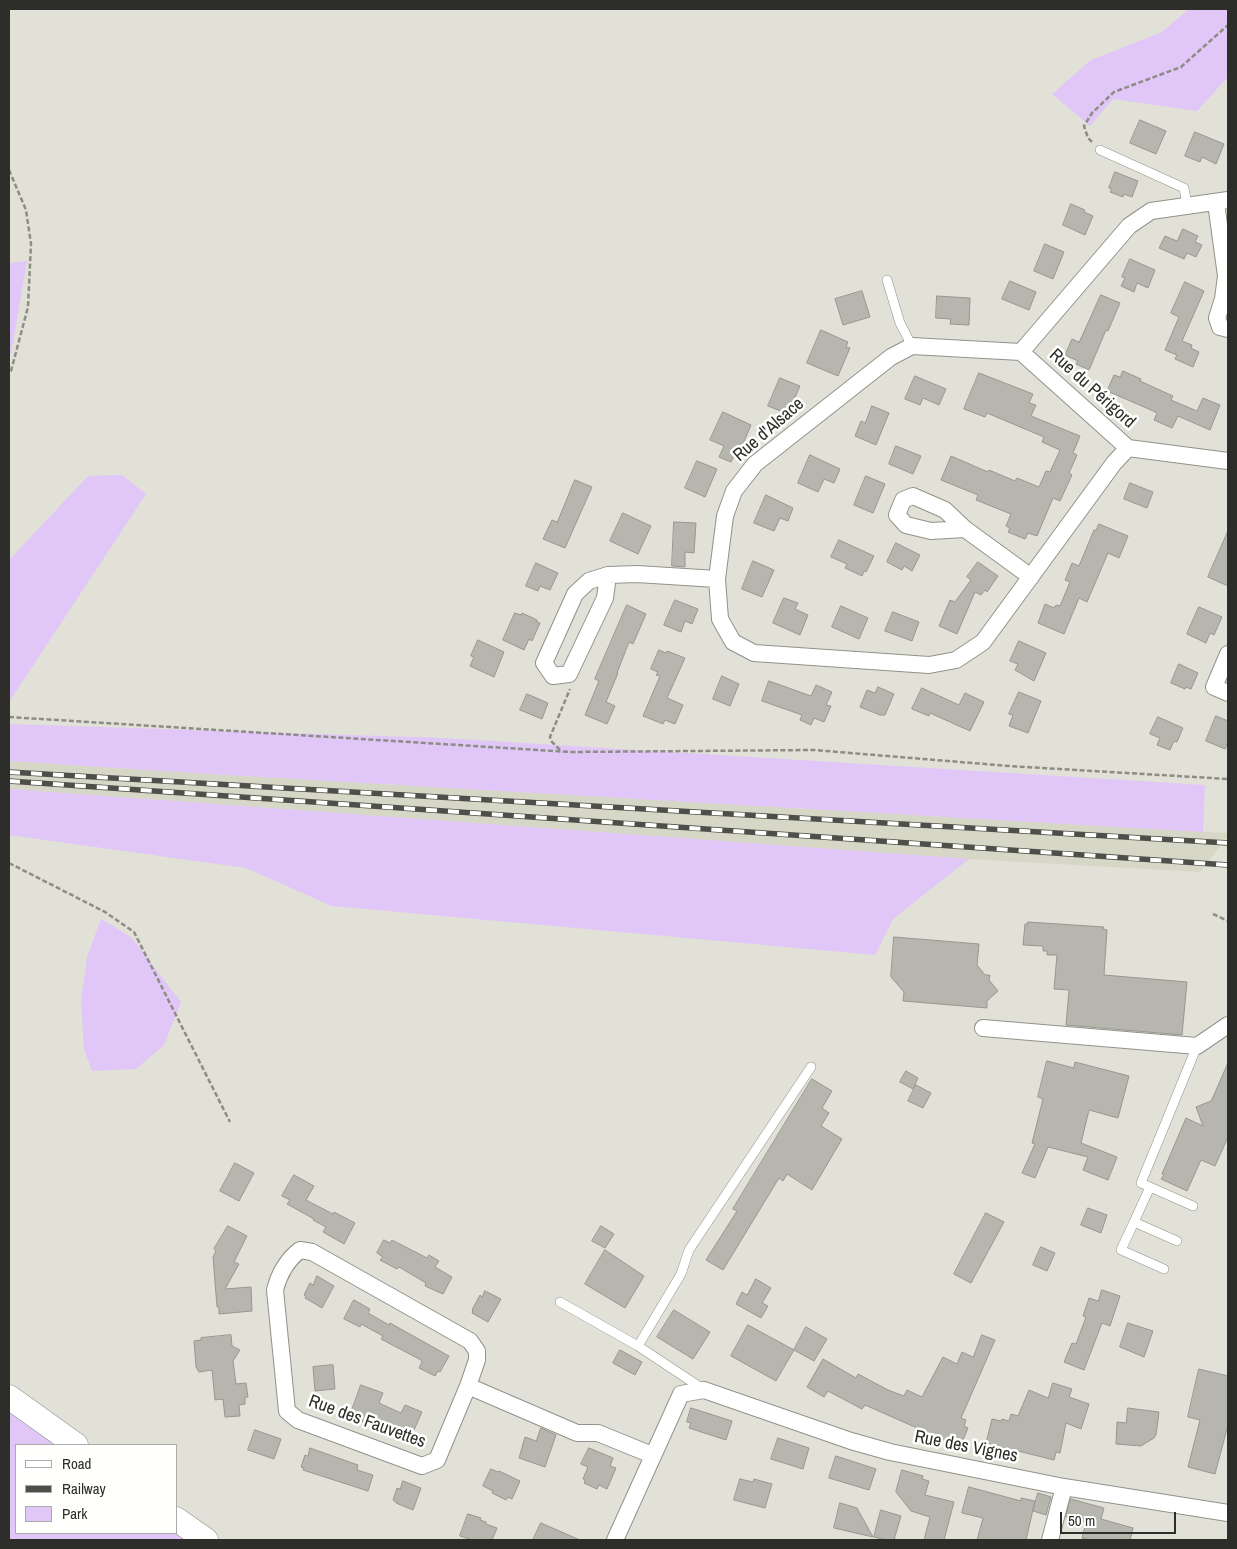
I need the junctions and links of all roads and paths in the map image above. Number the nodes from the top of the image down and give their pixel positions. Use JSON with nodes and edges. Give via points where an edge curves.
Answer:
{"nodes":[{"id":1,"x":1228,"y":25,"type":"edge"},
{"id":2,"x":1100,"y":150,"type":"joint"},
{"id":3,"x":9,"y":170,"type":"edge"},
{"id":4,"x":1222,"y":202,"type":"edge"},
{"id":5,"x":1187,"y":205,"type":"junction"},
{"id":6,"x":1227,"y":277,"type":"edge"},
{"id":7,"x":887,"y":280,"type":"dead end"},
{"id":8,"x":1228,"y":329,"type":"edge"},
{"id":9,"x":912,"y":346,"type":"junction"},
{"id":10,"x":1021,"y":352,"type":"junction"},
{"id":11,"x":9,"y":372,"type":"edge"},
{"id":12,"x":1128,"y":448,"type":"junction"},
{"id":13,"x":1228,"y":461,"type":"edge"},
{"id":14,"x":965,"y":528,"type":"dead end"},
{"id":15,"x":608,"y":576,"type":"junction"},
{"id":16,"x":1030,"y":577,"type":"junction"},
{"id":17,"x":717,"y":580,"type":"junction"},
{"id":18,"x":1228,"y":654,"type":"edge"},
{"id":19,"x":569,"y":674,"type":"junction"},
{"id":20,"x":1228,"y":693,"type":"edge"},
{"id":21,"x":9,"y":717,"type":"edge"},
{"id":22,"x":561,"y":751,"type":"junction"},
{"id":23,"x":1228,"y":779,"type":"edge"},
{"id":24,"x":9,"y":863,"type":"edge"},
{"id":25,"x":1213,"y":914,"type":"dead end"},
{"id":26,"x":1228,"y":921,"type":"edge"},
{"id":27,"x":1228,"y":1024,"type":"edge"},
{"id":28,"x":983,"y":1028,"type":"dead end"},
{"id":29,"x":1197,"y":1046,"type":"junction"},
{"id":30,"x":811,"y":1067,"type":"dead end"},
{"id":31,"x":230,"y":1122,"type":"dead end"},
{"id":32,"x":1150,"y":1187,"type":"junction"},
{"id":33,"x":1193,"y":1206,"type":"dead end"},
{"id":34,"x":1134,"y":1222,"type":"junction"},
{"id":35,"x":1177,"y":1241,"type":"dead end"},
{"id":36,"x":1164,"y":1268,"type":"dead end"},
{"id":37,"x":560,"y":1302,"type":"dead end"},
{"id":38,"x":638,"y":1346,"type":"junction"},
{"id":39,"x":468,"y":1386,"type":"junction"},
{"id":40,"x":704,"y":1390,"type":"junction"},
{"id":41,"x":9,"y":1397,"type":"edge"},
{"id":42,"x":75,"y":1444,"type":"edge"},
{"id":43,"x":652,"y":1455,"type":"junction"},
{"id":44,"x":1064,"y":1487,"type":"junction"},
{"id":45,"x":1228,"y":1513,"type":"edge"},
{"id":46,"x":178,"y":1520,"type":"edge"},
{"id":47,"x":206,"y":1540,"type":"edge"},
{"id":48,"x":615,"y":1540,"type":"edge"},
{"id":49,"x":1050,"y":1540,"type":"edge"}],
"edges":[{"from":1,"to":2,"type":"path","via":[[1181,67],[1114,92],[1092,113],[1084,126],[1088,138]]},
{"from":2,"to":5,"type":"lane","via":[[1184,188]]},
{"from":3,"to":11,"type":"path","via":[[26,210],[31,244],[28,307]]},
{"from":4,"to":5,"type":"street"},
{"from":4,"to":6,"type":"street"},
{"from":5,"to":10,"type":"street","via":[[1151,211],[1129,226]]},
{"from":6,"to":8,"type":"street","via":[[1217,318],[1220,326]]},
{"from":7,"to":9,"type":"lane","via":[[900,323]]},
{"from":9,"to":10,"type":"street"},
{"from":9,"to":17,"type":"street","name":"Rue d'Alsace","via":[[891,357],[755,464],[734,491],[725,516]]},
{"from":10,"to":12,"type":"street","name":"Rue du Périgord"},
{"from":12,"to":13,"type":"street","name":"Rue du Périgord"},
{"from":12,"to":16,"type":"street","name":"Rue d'Alsace"},
{"from":14,"to":16,"type":"street"},
{"from":15,"to":17,"type":"street","via":[[637,574]]},
{"from":15,"to":19,"type":"street","via":[[605,598]]},
{"from":15,"to":19,"type":"street","via":[[589,581],[575,594],[544,663],[553,676]]},
{"from":16,"to":17,"type":"street","name":"Rue d'Alsace","via":[[983,642],[956,660],[929,665],[754,653],[733,642],[720,619]]},
{"from":18,"to":20,"type":"street","via":[[1214,687]]},
{"from":19,"to":22,"type":"path","via":[[570,691],[550,737]]},
{"from":21,"to":22,"type":"path"},
{"from":22,"to":23,"type":"path","via":[[814,750]]},
{"from":24,"to":31,"type":"path","via":[[105,912],[134,932]]},
{"from":25,"to":26,"type":"path"},
{"from":27,"to":29,"type":"street"},
{"from":28,"to":29,"type":"street"},
{"from":29,"to":32,"type":"lane","via":[[1141,1183]]},
{"from":30,"to":38,"type":"lane","via":[[689,1250],[681,1274]]},
{"from":32,"to":33,"type":"lane"},
{"from":32,"to":34,"type":"lane"},
{"from":34,"to":35,"type":"lane"},
{"from":34,"to":36,"type":"lane","via":[[1122,1250]]},
{"from":37,"to":38,"type":"lane","name":"Rue des Vignes"},
{"from":38,"to":40,"type":"lane","name":"Rue des Vignes"},
{"from":39,"to":39,"type":"street","name":"Rue des Fauvettes","via":[[477,1360],[477,1352],[470,1341],[312,1252],[300,1250],[291,1257],[275,1290],[286,1411],[298,1420],[422,1466],[438,1460]]},
{"from":39,"to":43,"type":"street","via":[[577,1434],[598,1433]]},
{"from":40,"to":43,"type":"street","via":[[681,1394]]},
{"from":40,"to":44,"type":"street","name":"Rue des Vignes","via":[[890,1452]]},
{"from":41,"to":42,"type":"main road"},
{"from":43,"to":48,"type":"street"},
{"from":44,"to":45,"type":"street","name":"Rue des Vignes"},
{"from":44,"to":49,"type":"street"},
{"from":46,"to":47,"type":"main road"}]}
